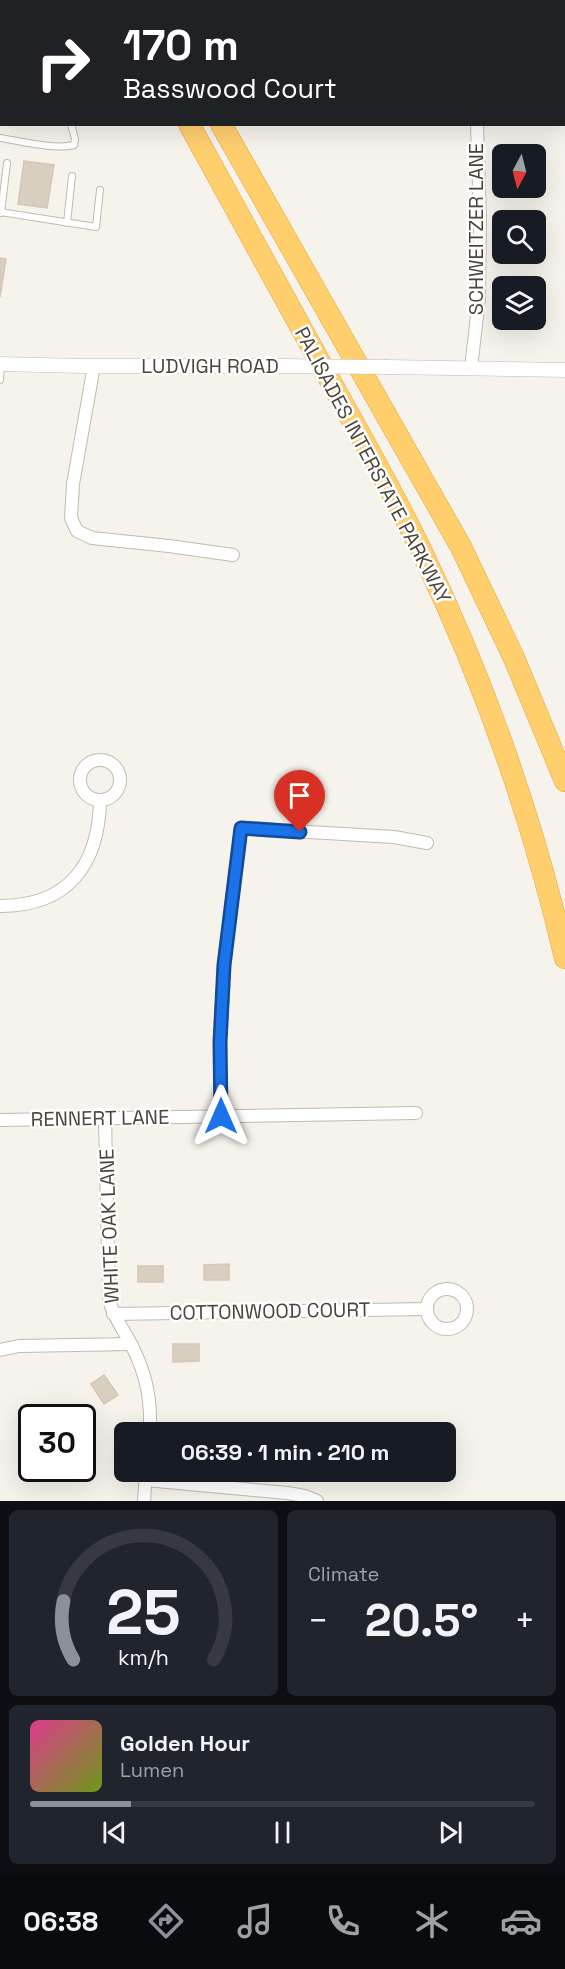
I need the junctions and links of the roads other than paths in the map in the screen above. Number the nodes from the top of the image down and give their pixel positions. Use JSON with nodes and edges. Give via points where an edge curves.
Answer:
{"nodes":[{"id":1,"x":72,"y":126,"type":"edge"},
{"id":2,"x":190,"y":126,"type":"edge"},
{"id":3,"x":222,"y":126,"type":"edge"},
{"id":4,"x":477,"y":126,"type":"edge"},
{"id":5,"x":0,"y":138,"type":"edge"},
{"id":6,"x":7,"y":163,"type":"dead end"},
{"id":7,"x":72,"y":176,"type":"dead end"},
{"id":8,"x":100,"y":190,"type":"dead end"},
{"id":9,"x":0,"y":212,"type":"edge"},
{"id":10,"x":67,"y":223,"type":"junction"},
{"id":11,"x":1,"y":363,"type":"edge"},
{"id":12,"x":94,"y":366,"type":"junction"},
{"id":13,"x":471,"y":368,"type":"junction"},
{"id":14,"x":565,"y":370,"type":"edge"},
{"id":15,"x":0,"y":380,"type":"edge"},
{"id":16,"x":233,"y":555,"type":"dead end"},
{"id":17,"x":565,"y":781,"type":"edge"},
{"id":18,"x":100,"y":800,"type":"dead end"},
{"id":19,"x":427,"y":843,"type":"dead end"},
{"id":20,"x":0,"y":906,"type":"edge"},
{"id":21,"x":565,"y":958,"type":"edge"},
{"id":22,"x":416,"y":1113,"type":"dead end"},
{"id":23,"x":221,"y":1116,"type":"junction"},
{"id":24,"x":105,"y":1118,"type":"junction"},
{"id":25,"x":0,"y":1120,"type":"edge"},
{"id":26,"x":427,"y":1309,"type":"dead end"},
{"id":27,"x":113,"y":1314,"type":"junction"},
{"id":28,"x":131,"y":1344,"type":"junction"},
{"id":29,"x":0,"y":1350,"type":"edge"},
{"id":30,"x":150,"y":1422,"type":"edge"},
{"id":31,"x":146,"y":1482,"type":"edge"},
{"id":32,"x":196,"y":1482,"type":"edge"},
{"id":33,"x":144,"y":1501,"type":"edge"},
{"id":34,"x":317,"y":1501,"type":"edge"}],
"edges":[{"from":1,"to":5,"type":"lane","via":[[75,140],[69,147]]},
{"from":2,"to":21,"type":"highway","name":"PALISADES INTERSTATE PARKWAY","via":[[389,487],[442,596],[513,775]]},
{"from":3,"to":17,"type":"highway","name":"PALISADES INTERSTATE PARKWAY","via":[[461,548],[514,658]]},
{"from":4,"to":13,"type":"street","name":"SCHWEITZER LANE","via":[[479,299]]},
{"from":6,"to":9,"type":"lane"},
{"from":7,"to":10,"type":"lane"},
{"from":8,"to":10,"type":"lane","via":[[96,227]]},
{"from":9,"to":10,"type":"lane"},
{"from":11,"to":12,"type":"street","name":"LUDVIGH ROAD"},
{"from":11,"to":15,"type":"lane"},
{"from":12,"to":13,"type":"street","name":"LUDVIGH ROAD","bridge":true},
{"from":12,"to":16,"type":"street","via":[[73,484],[71,519],[77,531],[92,538]]},
{"from":13,"to":14,"type":"street","name":"LUDVIGH ROAD"},
{"from":18,"to":20,"type":"street","via":[[93,849],[72,880],[46,898]]},
{"from":19,"to":23,"type":"street","via":[[394,837],[241,828],[224,965]]},
{"from":22,"to":23,"type":"street","name":"RENNERT LANE"},
{"from":23,"to":24,"type":"street","name":"RENNERT LANE"},
{"from":24,"to":25,"type":"street","name":"RENNERT LANE"},
{"from":24,"to":27,"type":"street","name":"WHITE OAK LANE","via":[[108,1289]]},
{"from":26,"to":27,"type":"street","name":"COTTONWOOD COURT"},
{"from":27,"to":28,"type":"street","name":"WHITE OAK LANE"},
{"from":28,"to":29,"type":"street","via":[[19,1346]]},
{"from":28,"to":30,"type":"street","name":"WHITE OAK LANE","via":[[147,1380]]},
{"from":31,"to":33,"type":"street"},
{"from":32,"to":34,"type":"street","via":[[287,1493]]}]}
